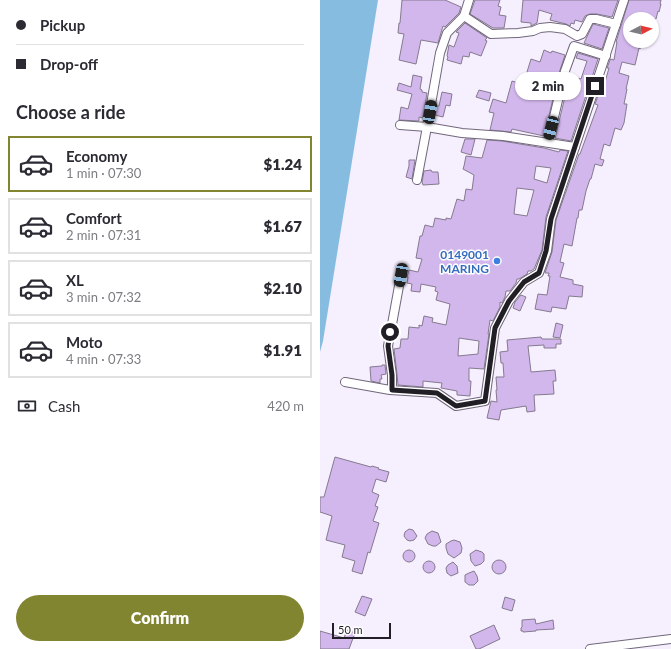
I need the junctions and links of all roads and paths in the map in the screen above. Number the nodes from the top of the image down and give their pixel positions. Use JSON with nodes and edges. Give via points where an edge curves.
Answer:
{"nodes":[{"id":1,"x":469,"y":0,"type":"edge"},
{"id":2,"x":624,"y":0,"type":"edge"},
{"id":3,"x":464,"y":16,"type":"junction"},
{"id":4,"x":616,"y":24,"type":"junction"},
{"id":5,"x":606,"y":56,"type":"junction"},
{"id":6,"x":400,"y":125,"type":"dead end"},
{"id":7,"x":427,"y":127,"type":"junction"},
{"id":8,"x":548,"y":142,"type":"junction"},
{"id":9,"x":575,"y":147,"type":"junction"},
{"id":10,"x":417,"y":180,"type":"dead end"},
{"id":11,"x":401,"y":275,"type":"dead end"},
{"id":12,"x":345,"y":382,"type":"dead end"},
{"id":13,"x":392,"y":390,"type":"junction"},
{"id":14,"x":671,"y":639,"type":"edge"},
{"id":15,"x":590,"y":649,"type":"edge"}],
"edges":[{"from":1,"to":3,"type":"street"},
{"from":2,"to":4,"type":"street"},
{"from":3,"to":4,"type":"street","via":[[491,34],[518,33],[550,27],[565,29],[577,36],[582,34],[590,19]]},
{"from":3,"to":7,"type":"street","via":[[446,32]]},
{"from":4,"to":5,"type":"street"},
{"from":5,"to":8,"type":"street","via":[[574,46],[565,71]]},
{"from":5,"to":9,"type":"street"},
{"from":6,"to":7,"type":"street"},
{"from":7,"to":8,"type":"street"},
{"from":7,"to":10,"type":"street"},
{"from":8,"to":9,"type":"street"},
{"from":9,"to":13,"type":"street","via":[[551,219],[546,251],[539,273],[524,282],[509,301],[495,328],[485,401],[456,406],[437,393]]},
{"from":11,"to":13,"type":"street","via":[[388,346]]},
{"from":12,"to":13,"type":"street"},
{"from":14,"to":15,"type":"street"}]}
